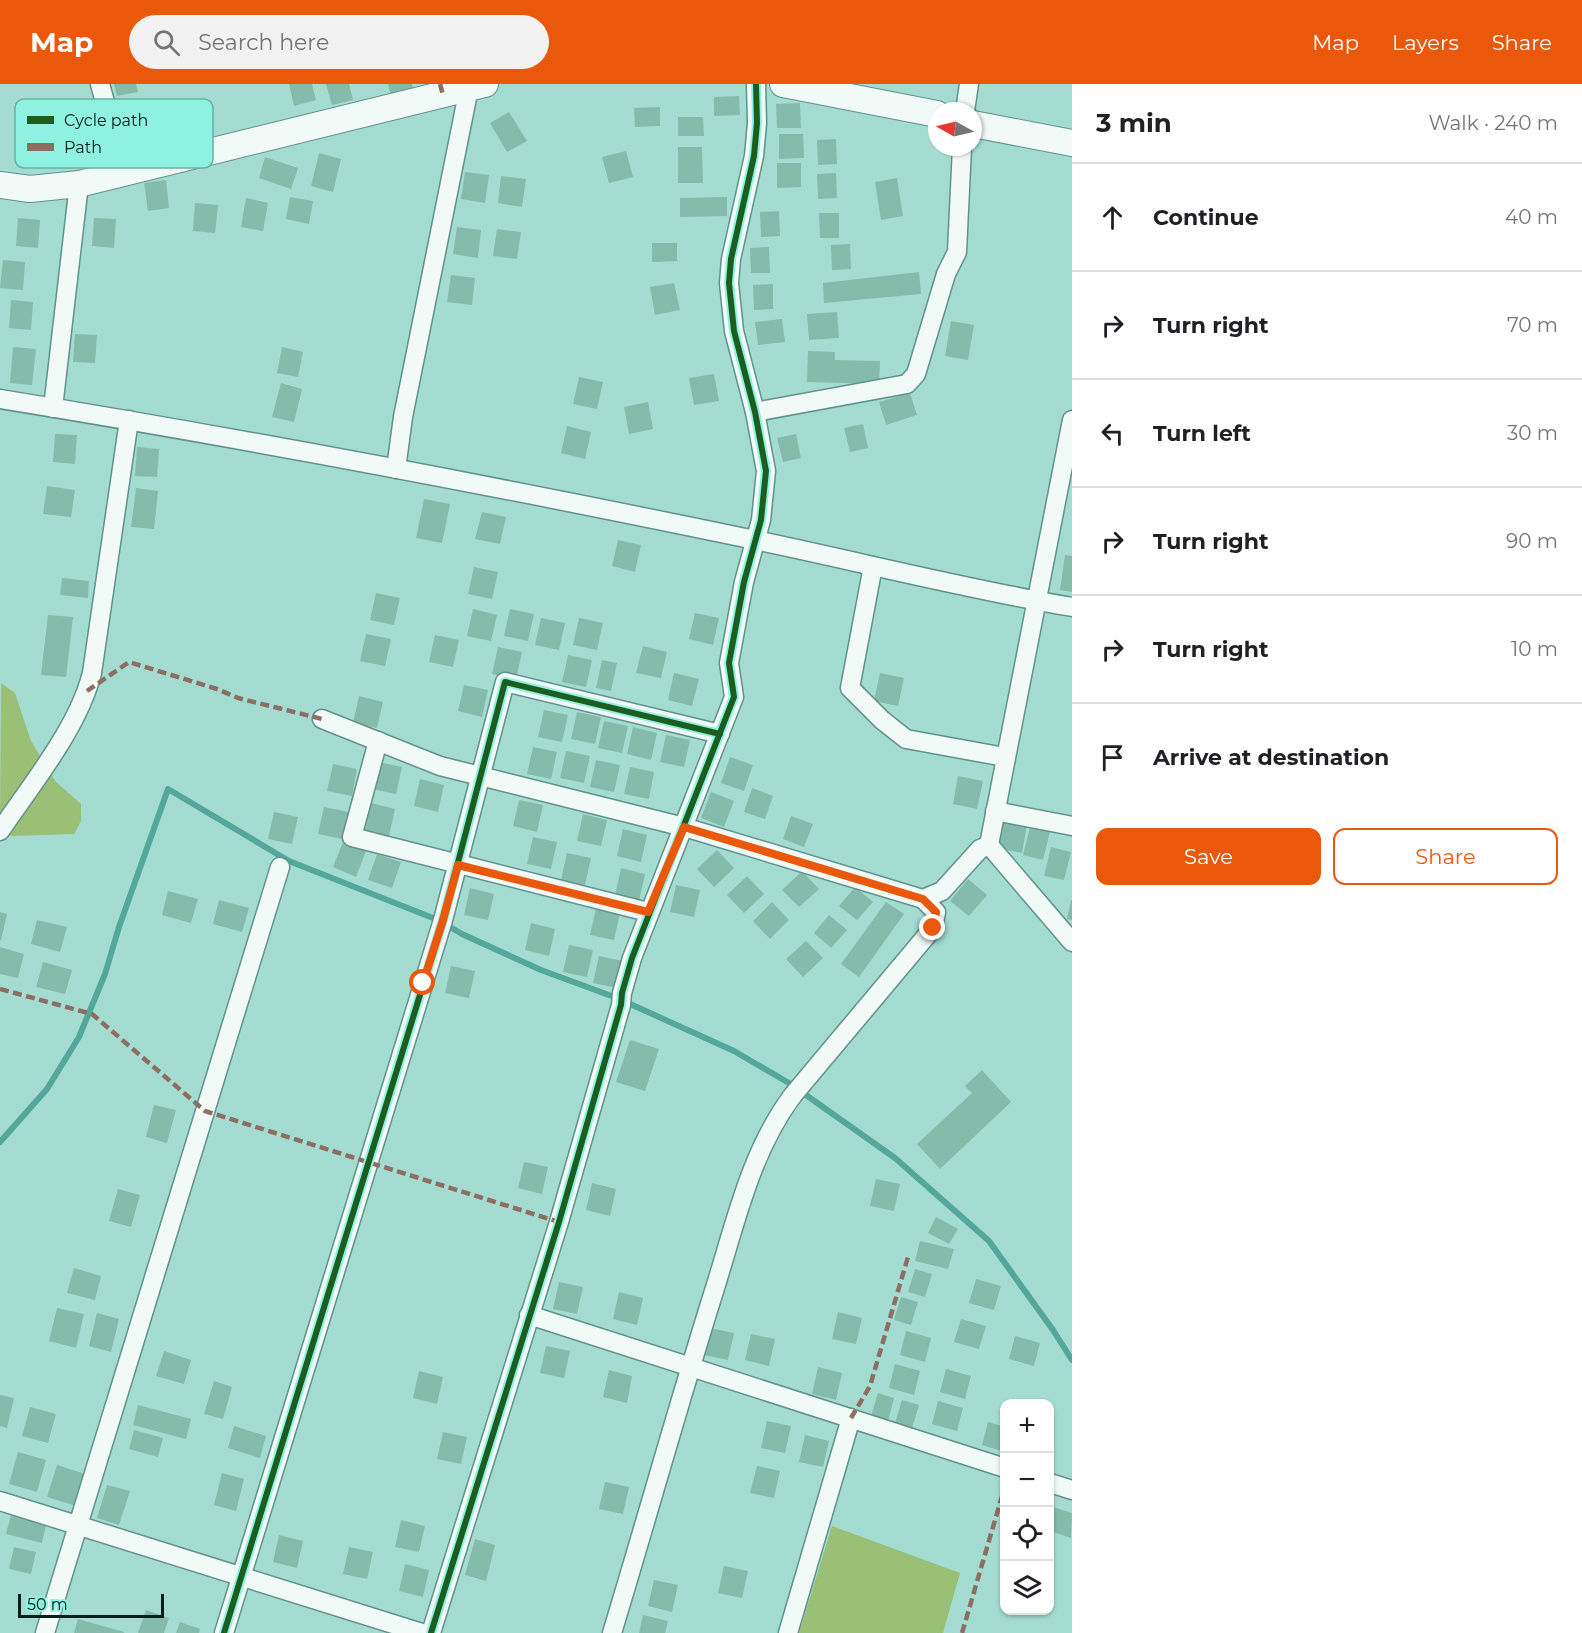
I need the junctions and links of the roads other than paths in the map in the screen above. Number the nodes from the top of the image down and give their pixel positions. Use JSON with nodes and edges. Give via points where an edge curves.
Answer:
{"nodes":[{"id":1,"x":100,"y":84,"type":"edge"},
{"id":2,"x":756,"y":84,"type":"edge"},
{"id":3,"x":783,"y":84,"type":"edge"},
{"id":4,"x":969,"y":84,"type":"edge"},
{"id":5,"x":477,"y":86,"type":"edge"},
{"id":6,"x":104,"y":99,"type":"edge"},
{"id":7,"x":966,"y":102,"type":"edge"},
{"id":8,"x":928,"y":112,"type":"edge"},
{"id":9,"x":982,"y":126,"type":"edge"},
{"id":10,"x":1072,"y":143,"type":"edge"},
{"id":11,"x":213,"y":150,"type":"edge"},
{"id":12,"x":962,"y":156,"type":"edge"},
{"id":13,"x":127,"y":168,"type":"edge"},
{"id":14,"x":140,"y":168,"type":"edge"},
{"id":15,"x":128,"y":171,"type":"junction"},
{"id":16,"x":79,"y":184,"type":"junction"},
{"id":17,"x":2,"y":187,"type":"edge"},
{"id":18,"x":0,"y":399,"type":"edge"},
{"id":19,"x":53,"y":408,"type":"junction"},
{"id":20,"x":755,"y":412,"type":"junction"},
{"id":21,"x":129,"y":420,"type":"junction"},
{"id":22,"x":1072,"y":420,"type":"edge"},
{"id":23,"x":396,"y":469,"type":"junction"},
{"id":24,"x":754,"y":540,"type":"junction"},
{"id":25,"x":873,"y":566,"type":"junction"},
{"id":26,"x":1037,"y":601,"type":"junction"},
{"id":27,"x":1072,"y":607,"type":"edge"},
{"id":28,"x":322,"y":719,"type":"dead end"},
{"id":29,"x":720,"y":734,"type":"junction"},
{"id":30,"x":378,"y":741,"type":"junction"},
{"id":31,"x":1005,"y":756,"type":"junction"},
{"id":32,"x":480,"y":776,"type":"junction"},
{"id":33,"x":995,"y":811,"type":"junction"},
{"id":34,"x":1072,"y":826,"type":"edge"},
{"id":35,"x":684,"y":827,"type":"junction"},
{"id":36,"x":0,"y":831,"type":"edge"},
{"id":37,"x":989,"y":845,"type":"junction"},
{"id":38,"x":458,"y":865,"type":"junction"},
{"id":39,"x":280,"y":867,"type":"dead end"},
{"id":40,"x":923,"y":899,"type":"junction"},
{"id":41,"x":648,"y":912,"type":"junction"},
{"id":42,"x":1072,"y":942,"type":"edge"},
{"id":43,"x":529,"y":1315,"type":"junction"},
{"id":44,"x":689,"y":1368,"type":"junction"},
{"id":45,"x":851,"y":1418,"type":"junction"},
{"id":46,"x":1000,"y":1466,"type":"edge"},
{"id":47,"x":1054,"y":1484,"type":"edge"},
{"id":48,"x":1072,"y":1490,"type":"edge"},
{"id":49,"x":0,"y":1501,"type":"edge"},
{"id":50,"x":77,"y":1524,"type":"junction"},
{"id":51,"x":242,"y":1576,"type":"junction"},
{"id":52,"x":45,"y":1633,"type":"edge"},
{"id":53,"x":224,"y":1633,"type":"edge"},
{"id":54,"x":422,"y":1633,"type":"edge"},
{"id":55,"x":430,"y":1633,"type":"edge"},
{"id":56,"x":612,"y":1633,"type":"edge"},
{"id":57,"x":788,"y":1633,"type":"edge"}],
"edges":[{"from":1,"to":6,"type":"street"},
{"from":2,"to":20,"type":"street","via":[[754,156],[729,283],[734,332]]},
{"from":3,"to":8,"type":"street"},
{"from":4,"to":7,"type":"street"},
{"from":5,"to":11,"type":"street"},
{"from":5,"to":23,"type":"street","via":[[403,417]]},
{"from":9,"to":10,"type":"street"},
{"from":12,"to":20,"type":"street","via":[[957,252],[946,274],[916,374],[907,384]]},
{"from":13,"to":15,"type":"street"},
{"from":14,"to":15,"type":"street"},
{"from":15,"to":16,"type":"street"},
{"from":16,"to":17,"type":"street","via":[[30,189]]},
{"from":16,"to":19,"type":"street"},
{"from":18,"to":19,"type":"street"},
{"from":19,"to":21,"type":"street"},
{"from":20,"to":24,"type":"street","via":[[766,471],[761,520]]},
{"from":21,"to":23,"type":"street"},
{"from":21,"to":36,"type":"street","via":[[87,691],[49,758]]},
{"from":22,"to":26,"type":"street"},
{"from":23,"to":24,"type":"street"},
{"from":24,"to":25,"type":"street"},
{"from":24,"to":29,"type":"street","via":[[729,663],[734,697]]},
{"from":25,"to":26,"type":"street"},
{"from":25,"to":31,"type":"street","via":[[850,688],[906,739]]},
{"from":26,"to":27,"type":"street"},
{"from":26,"to":31,"type":"street"},
{"from":28,"to":30,"type":"street"},
{"from":29,"to":32,"type":"street","via":[[505,682]]},
{"from":29,"to":35,"type":"street"},
{"from":30,"to":32,"type":"street","via":[[440,766]]},
{"from":30,"to":38,"type":"street","via":[[352,837]]},
{"from":31,"to":33,"type":"street"},
{"from":32,"to":35,"type":"street"},
{"from":32,"to":38,"type":"street"},
{"from":33,"to":34,"type":"street"},
{"from":33,"to":37,"type":"street"},
{"from":35,"to":40,"type":"street"},
{"from":35,"to":41,"type":"street"},
{"from":37,"to":40,"type":"street","via":[[980,849],[942,891]]},
{"from":37,"to":42,"type":"street"},
{"from":38,"to":41,"type":"street"},
{"from":38,"to":51,"type":"street"},
{"from":39,"to":50,"type":"street"},
{"from":40,"to":44,"type":"street","via":[[936,912],[933,928],[778,1115],[755,1160]]},
{"from":41,"to":43,"type":"street"},
{"from":43,"to":44,"type":"street"},
{"from":43,"to":55,"type":"street"},
{"from":44,"to":45,"type":"street"},
{"from":44,"to":56,"type":"street"},
{"from":45,"to":46,"type":"street"},
{"from":45,"to":57,"type":"street"},
{"from":47,"to":48,"type":"street"},
{"from":49,"to":50,"type":"street"},
{"from":50,"to":51,"type":"street"},
{"from":50,"to":52,"type":"street"},
{"from":51,"to":53,"type":"street"},
{"from":51,"to":54,"type":"street"}]}
